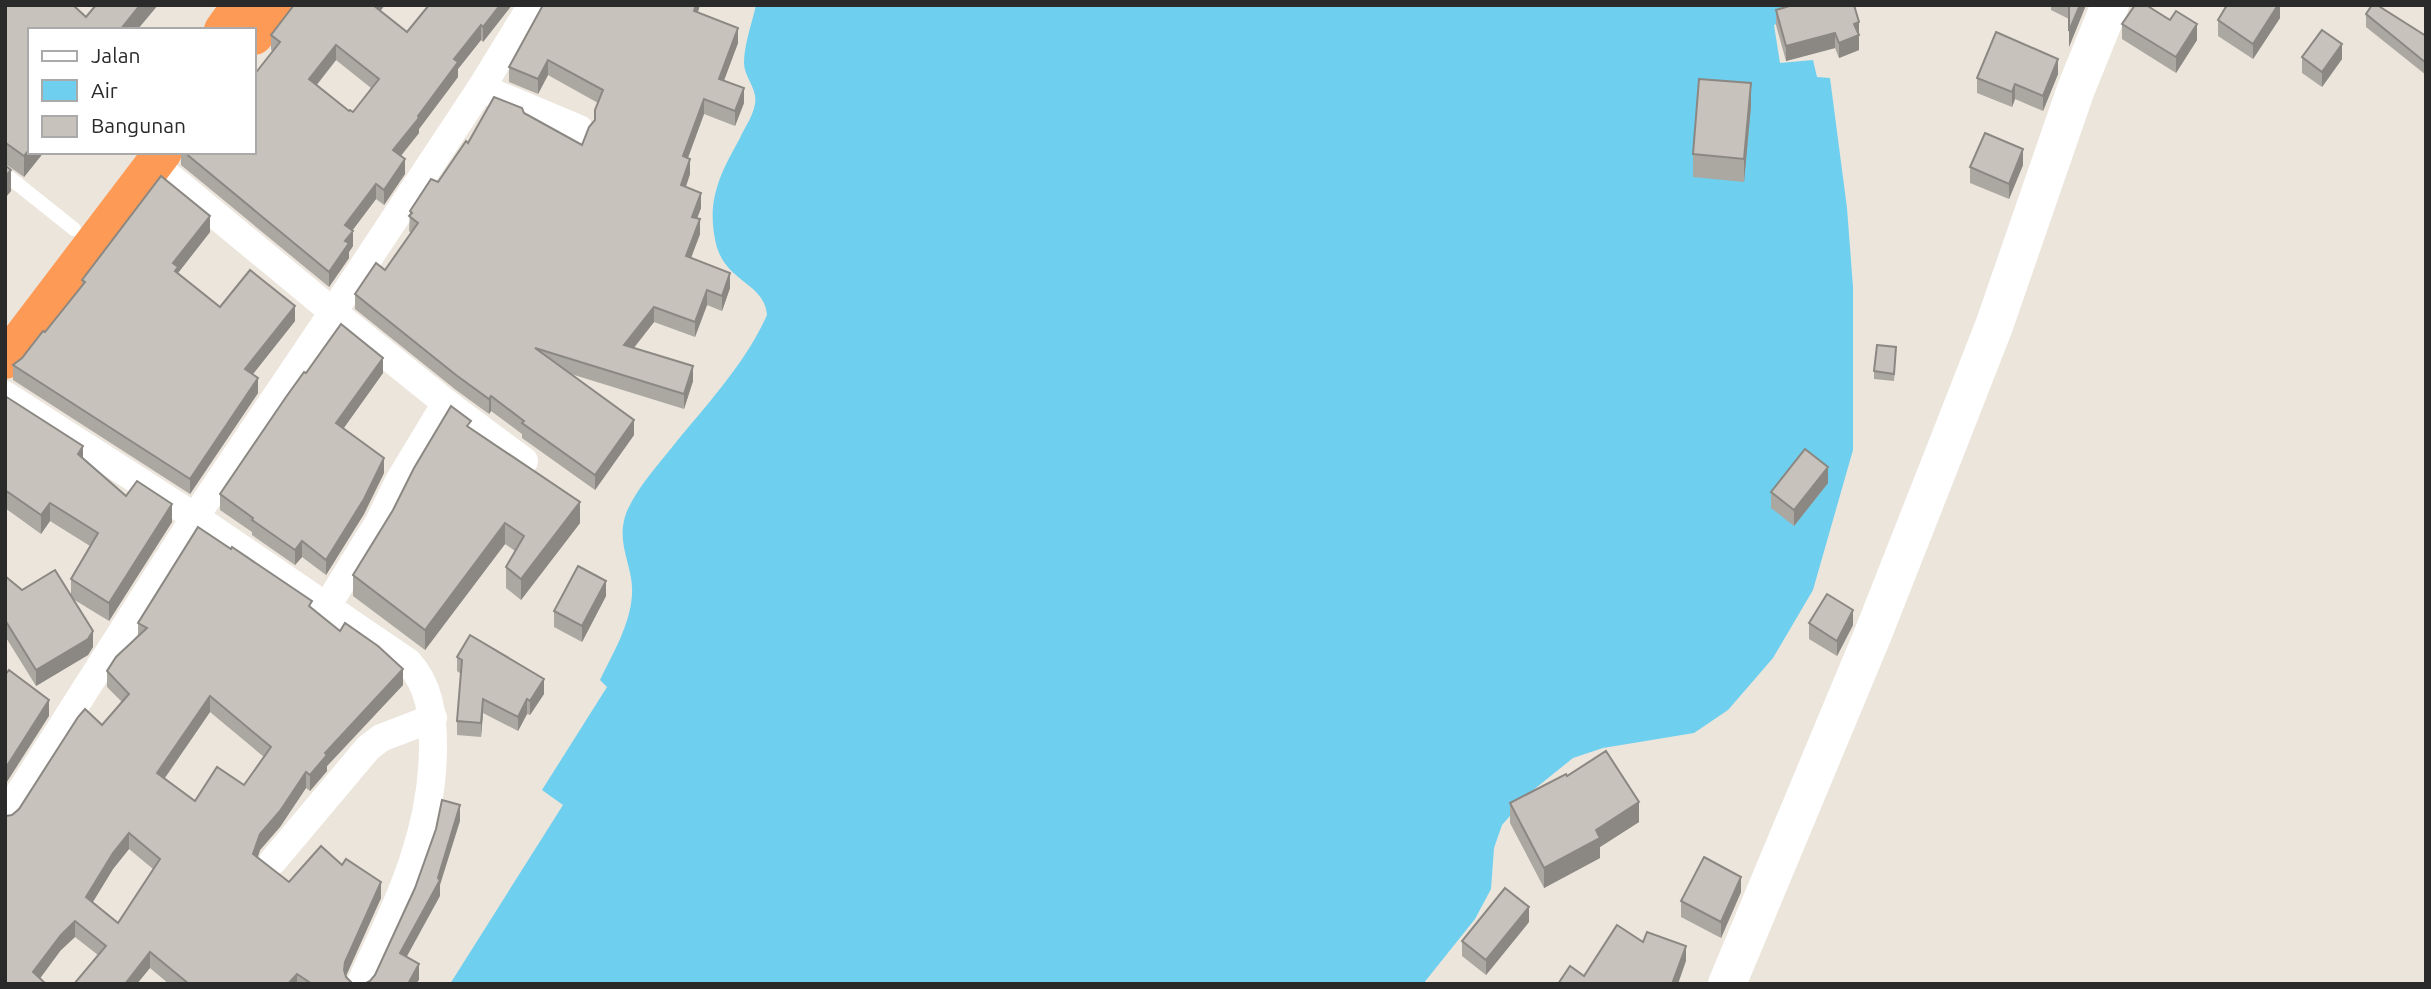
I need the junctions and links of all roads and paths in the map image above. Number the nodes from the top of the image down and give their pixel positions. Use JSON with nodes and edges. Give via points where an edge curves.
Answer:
{"nodes":[{"id":1,"x":241,"y":5,"type":"edge"},
{"id":2,"x":278,"y":5,"type":"edge"},
{"id":3,"x":532,"y":5,"type":"edge"},
{"id":4,"x":2110,"y":5,"type":"edge"},
{"id":5,"x":224,"y":28,"type":"edge"},
{"id":6,"x":256,"y":33,"type":"edge"},
{"id":7,"x":481,"y":88,"type":"junction"},
{"id":8,"x":579,"y":129,"type":"dead end"},
{"id":9,"x":150,"y":156,"type":"edge"},
{"id":10,"x":5,"y":174,"type":"edge"},
{"id":11,"x":74,"y":229,"type":"junction"},
{"id":12,"x":333,"y":312,"type":"junction"},
{"id":13,"x":5,"y":321,"type":"edge"},
{"id":14,"x":5,"y":360,"type":"edge"},
{"id":15,"x":5,"y":395,"type":"edge"},
{"id":16,"x":446,"y":403,"type":"junction"},
{"id":17,"x":524,"y":461,"type":"edge"},
{"id":18,"x":195,"y":517,"type":"junction"},
{"id":19,"x":327,"y":606,"type":"junction"},
{"id":20,"x":433,"y":718,"type":"junction"},
{"id":21,"x":5,"y":816,"type":"edge"},
{"id":22,"x":273,"y":861,"type":"dead end"},
{"id":23,"x":360,"y":984,"type":"edge"},
{"id":24,"x":1727,"y":984,"type":"edge"}],
"edges":[{"from":1,"to":5,"type":"highway"},
{"from":2,"to":6,"type":"highway"},
{"from":3,"to":7,"type":"street"},
{"from":4,"to":24,"type":"street","via":[[1994,326],[1873,634]]},
{"from":7,"to":8,"type":"street"},
{"from":7,"to":12,"type":"street"},
{"from":9,"to":11,"type":"highway"},
{"from":9,"to":12,"type":"street"},
{"from":9,"to":14,"type":"highway"},
{"from":10,"to":11,"type":"lane"},
{"from":11,"to":13,"type":"highway"},
{"from":12,"to":16,"type":"street"},
{"from":12,"to":18,"type":"street"},
{"from":15,"to":18,"type":"street"},
{"from":16,"to":17,"type":"street"},
{"from":16,"to":19,"type":"street"},
{"from":18,"to":19,"type":"street"},
{"from":18,"to":21,"type":"street"},
{"from":19,"to":20,"type":"street","via":[[408,662],[422,681]]},
{"from":20,"to":22,"type":"street","via":[[381,738],[368,748]]},
{"from":20,"to":23,"type":"street","via":[[433,783],[418,849]]}]}
